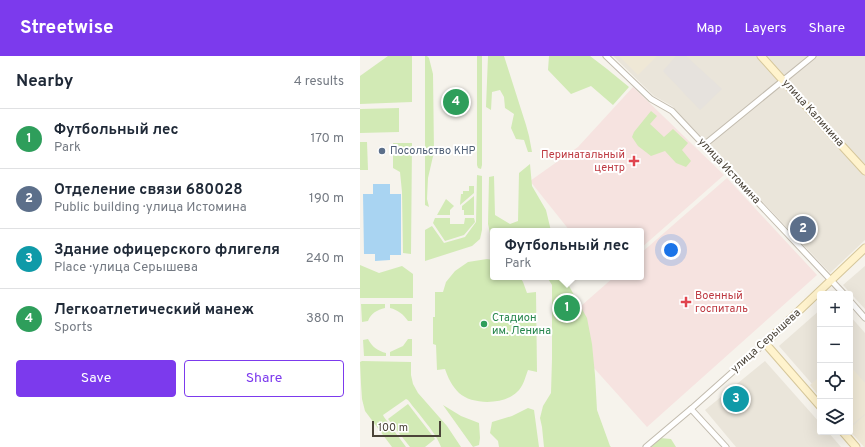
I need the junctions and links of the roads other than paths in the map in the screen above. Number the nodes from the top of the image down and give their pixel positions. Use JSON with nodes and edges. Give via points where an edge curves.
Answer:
{"nodes":[{"id":1,"x":606,"y":56,"type":"edge"},
{"id":2,"x":761,"y":56,"type":"edge"},
{"id":3,"x":812,"y":56,"type":"edge"},
{"id":4,"x":783,"y":80,"type":"junction"},
{"id":5,"x":704,"y":145,"type":"junction"},
{"id":6,"x":865,"y":171,"type":"edge"},
{"id":7,"x":865,"y":248,"type":"edge"},
{"id":8,"x":832,"y":280,"type":"junction"},
{"id":9,"x":841,"y":291,"type":"edge"},
{"id":10,"x":853,"y":304,"type":"edge"},
{"id":11,"x":865,"y":318,"type":"edge"},
{"id":12,"x":765,"y":343,"type":"junction"},
{"id":13,"x":817,"y":403,"type":"edge"},
{"id":14,"x":691,"y":409,"type":"junction"},
{"id":15,"x":846,"y":435,"type":"edge"},
{"id":16,"x":646,"y":447,"type":"edge"},
{"id":17,"x":726,"y":447,"type":"edge"},
{"id":18,"x":856,"y":447,"type":"edge"}],
"edges":[{"from":1,"to":5,"type":"street","name":"улица Истомина","via":[[651,99],[672,110]]},
{"from":2,"to":4,"type":"street","name":"улица Калинина"},
{"from":3,"to":4,"type":"street"},
{"from":4,"to":5,"type":"street"},
{"from":4,"to":6,"type":"street","name":"улица Калинина"},
{"from":5,"to":8,"type":"street","name":"улица Истомина"},
{"from":7,"to":8,"type":"street","name":"улица Серышева"},
{"from":8,"to":9,"type":"street","name":"улица Истомина"},
{"from":8,"to":12,"type":"street","name":"улица Серышева"},
{"from":10,"to":11,"type":"street"},
{"from":12,"to":13,"type":"street"},
{"from":12,"to":14,"type":"street","name":"улица Серышева"},
{"from":14,"to":16,"type":"street","name":"улица Серышева"},
{"from":14,"to":17,"type":"street"},
{"from":15,"to":18,"type":"street"}]}
